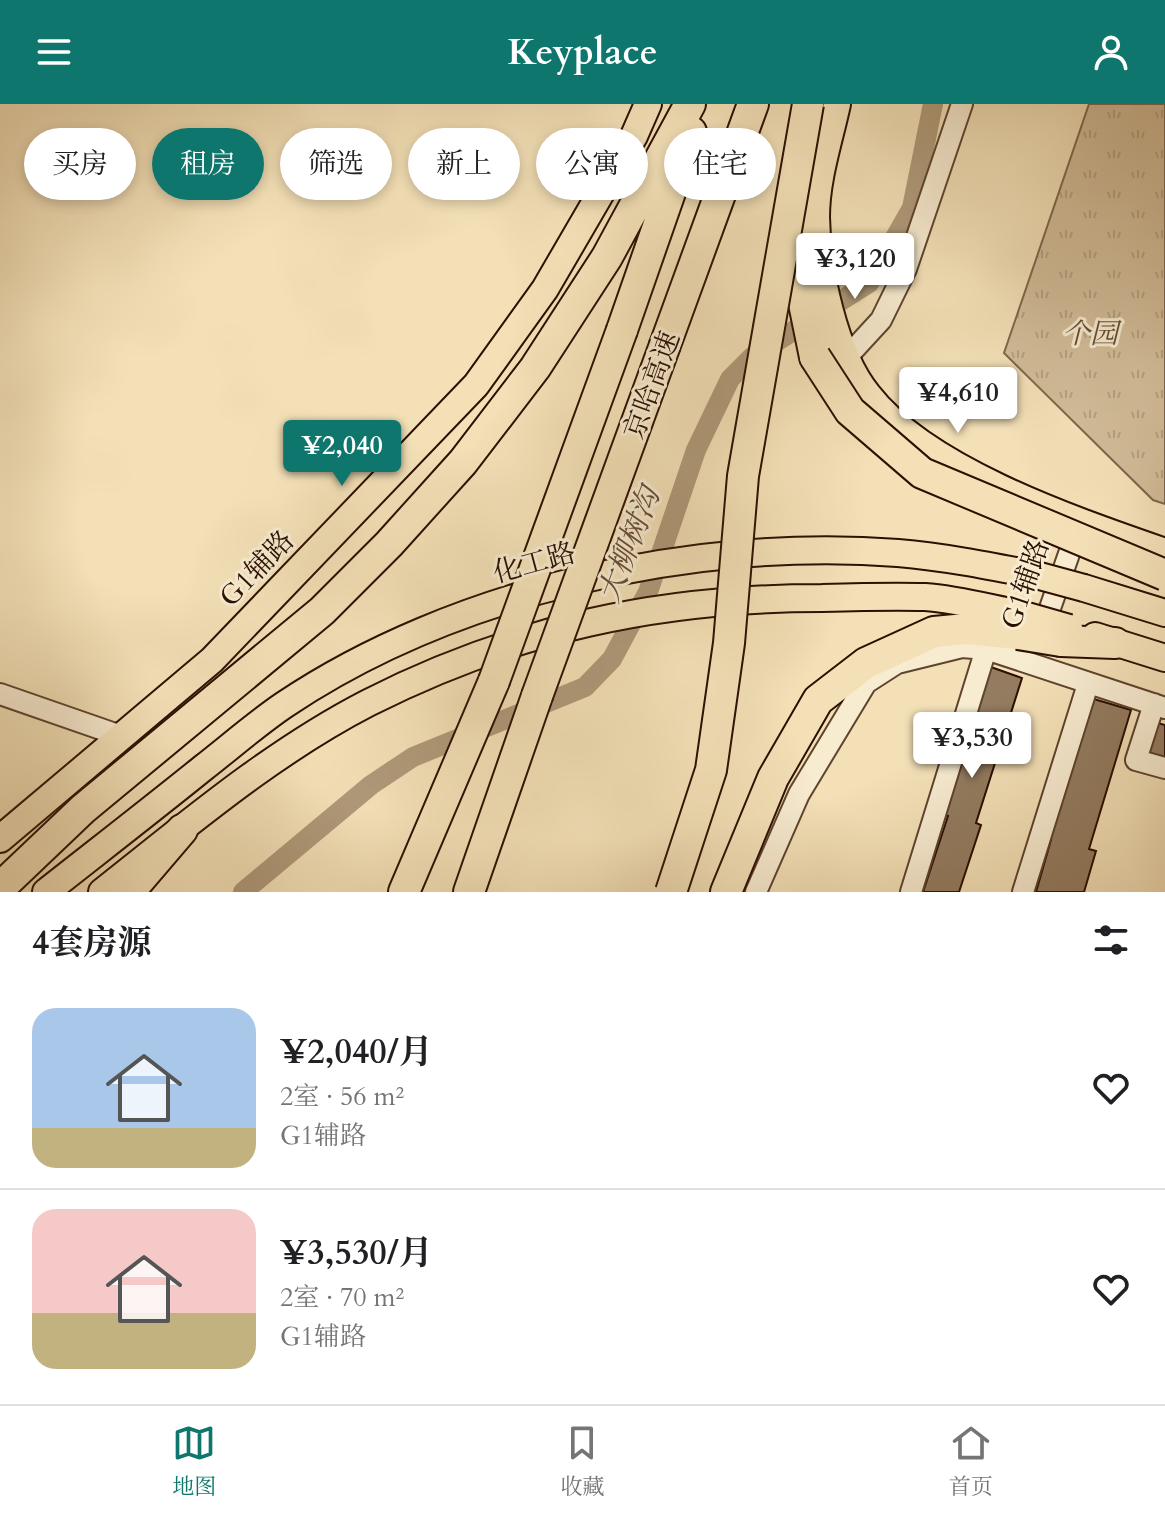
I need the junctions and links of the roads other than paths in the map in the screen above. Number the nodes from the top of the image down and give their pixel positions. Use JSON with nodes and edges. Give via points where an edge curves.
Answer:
{"nodes":[{"id":1,"x":648,"y":104,"type":"edge"},
{"id":2,"x":690,"y":104,"type":"edge"},
{"id":3,"x":701,"y":104,"type":"edge"},
{"id":4,"x":753,"y":104,"type":"edge"},
{"id":5,"x":808,"y":104,"type":"edge"},
{"id":6,"x":837,"y":104,"type":"edge"},
{"id":7,"x":962,"y":104,"type":"edge"},
{"id":8,"x":786,"y":219,"type":"junction"},
{"id":9,"x":842,"y":348,"type":"junction"},
{"id":10,"x":1080,"y":522,"type":"junction"},
{"id":11,"x":1165,"y":552,"type":"edge"},
{"id":12,"x":1165,"y":575,"type":"edge"},
{"id":13,"x":1165,"y":613,"type":"edge"},
{"id":14,"x":1019,"y":624,"type":"junction"},
{"id":15,"x":1115,"y":643,"type":"joint"},
{"id":16,"x":986,"y":649,"type":"junction"},
{"id":17,"x":1165,"y":658,"type":"edge"},
{"id":18,"x":1030,"y":664,"type":"junction"},
{"id":19,"x":494,"y":681,"type":"junction"},
{"id":20,"x":1088,"y":684,"type":"junction"},
{"id":21,"x":0,"y":694,"type":"edge"},
{"id":22,"x":1159,"y":706,"type":"edge"},
{"id":23,"x":121,"y":736,"type":"junction"},
{"id":24,"x":1165,"y":768,"type":"edge"},
{"id":25,"x":182,"y":830,"type":"junction"},
{"id":26,"x":0,"y":839,"type":"edge"},
{"id":27,"x":0,"y":888,"type":"edge"},
{"id":28,"x":46,"y":892,"type":"edge"},
{"id":29,"x":102,"y":892,"type":"edge"},
{"id":30,"x":129,"y":892,"type":"edge"},
{"id":31,"x":404,"y":892,"type":"edge"},
{"id":32,"x":422,"y":892,"type":"edge"},
{"id":33,"x":469,"y":892,"type":"edge"},
{"id":34,"x":671,"y":892,"type":"edge"},
{"id":35,"x":726,"y":892,"type":"edge"},
{"id":36,"x":756,"y":892,"type":"edge"},
{"id":37,"x":911,"y":892,"type":"edge"},
{"id":38,"x":1023,"y":892,"type":"edge"}],
"edges":[{"from":1,"to":23,"type":"main road","name":"G1辅路","via":[[545,289],[476,385],[212,660]]},
{"from":2,"to":27,"type":"highway","via":[[607,257],[535,368],[463,462],[322,611],[83,809]]},
{"from":3,"to":19,"type":"highway","name":"京哈高速","bridge":true},
{"from":4,"to":33,"type":"highway","name":"京哈高速","bridge":true},
{"from":5,"to":8,"type":"highway","bridge":true},
{"from":6,"to":9,"type":"main road","name":"G1辅路","via":[[817,205],[823,274]]},
{"from":7,"to":9,"type":"street","via":[[906,269],[881,320]]},
{"from":8,"to":12,"type":"highway","bridge":true,"via":[[815,357],[850,411],[922,473]]},
{"from":8,"to":34,"type":"highway","bridge":true,"via":[[743,476],[729,643],[711,770]]},
{"from":9,"to":10,"type":"main road","name":"G1辅路","via":[[868,395],[907,434],[977,476]]},
{"from":10,"to":11,"type":"main road"},
{"from":10,"to":18,"type":"street","name":"G1辅路"},
{"from":13,"to":28,"type":"main road","name":"化工路","bridge":true,"via":[[1036,575],[897,553],[690,560],[510,599],[421,632],[283,705]]},
{"from":14,"to":15,"type":"highway","bridge":true},
{"from":14,"to":25,"type":"main road","via":[[928,597],[764,598],[676,605],[528,636],[455,662],[365,704],[260,769]]},
{"from":14,"to":35,"type":"highway","via":[[934,632],[866,663],[818,700],[773,778]]},
{"from":15,"to":17,"type":"main road"},
{"from":16,"to":18,"type":"street","name":"G1辅路"},
{"from":16,"to":36,"type":"street","name":"G1辅路","via":[[962,647],[897,663],[866,683],[799,794]]},
{"from":16,"to":37,"type":"street"},
{"from":18,"to":20,"type":"street"},
{"from":19,"to":31,"type":"highway"},
{"from":19,"to":32,"type":"highway","name":"京哈高速"},
{"from":20,"to":22,"type":"street"},
{"from":20,"to":38,"type":"street"},
{"from":21,"to":23,"type":"street"},
{"from":22,"to":24,"type":"street","via":[[1136,760]]},
{"from":23,"to":26,"type":"main road","name":"G1辅路"},
{"from":25,"to":29,"type":"main road"},
{"from":25,"to":30,"type":"highway"}]}
